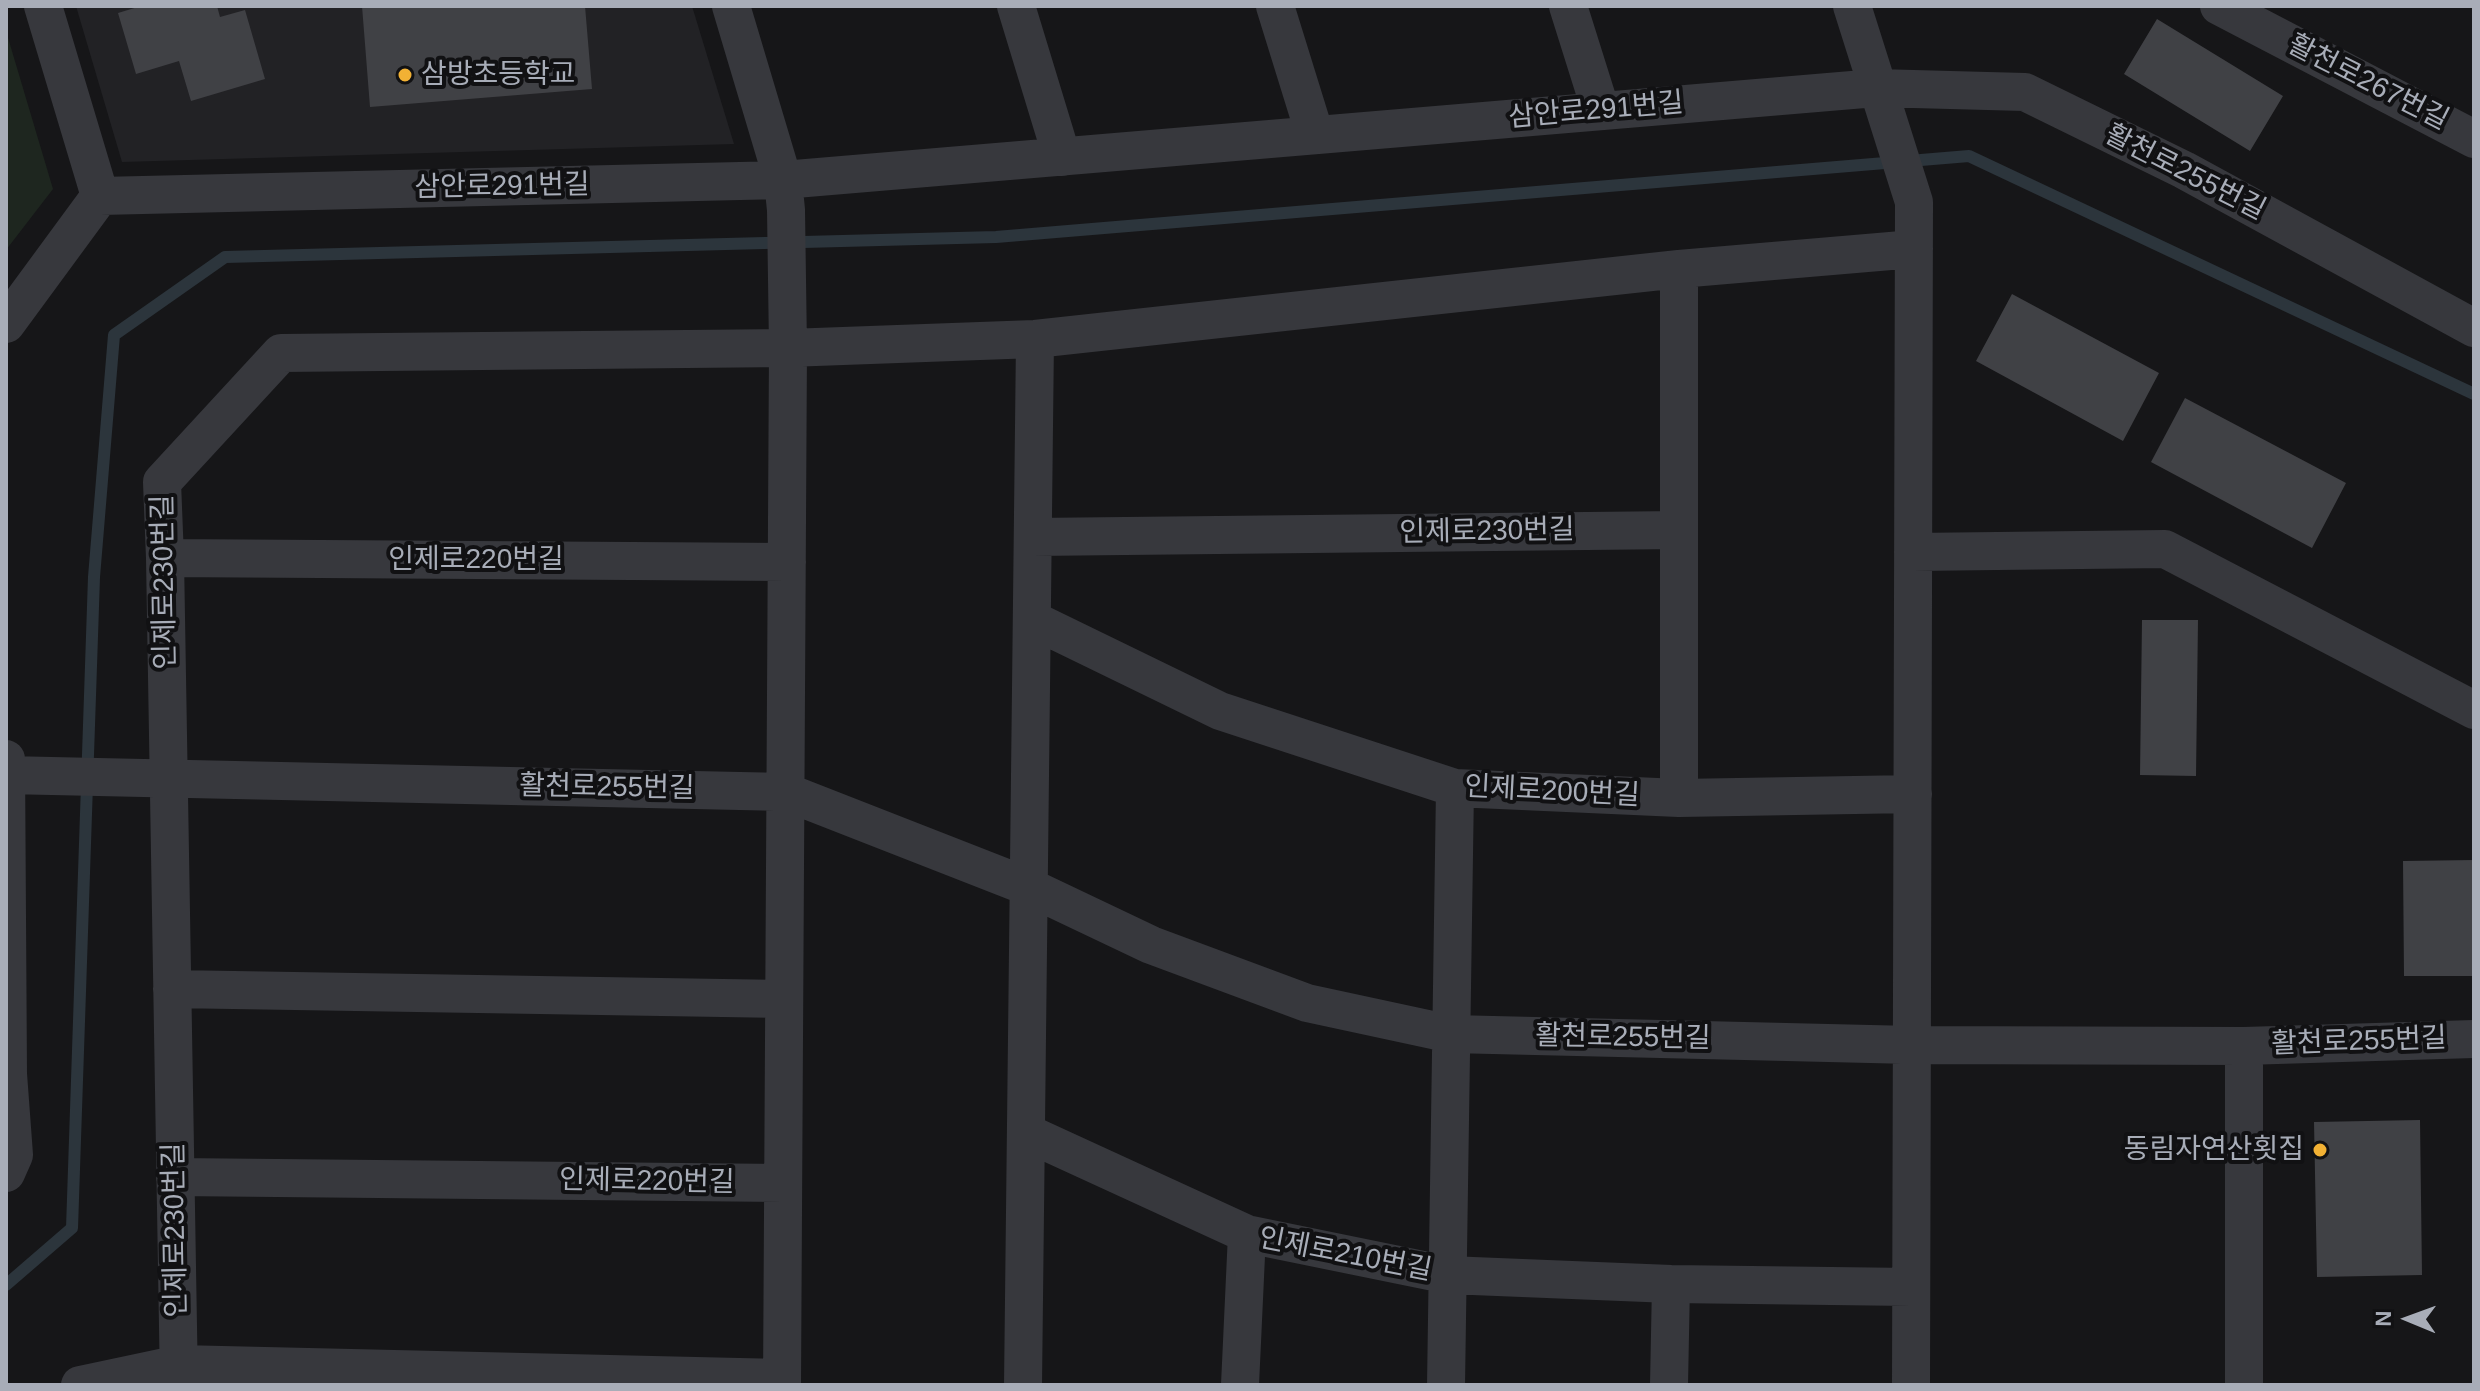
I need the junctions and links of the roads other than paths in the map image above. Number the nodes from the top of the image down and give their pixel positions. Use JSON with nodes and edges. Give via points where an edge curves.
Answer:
{"nodes":[{"id":1,"x":43,"y":6,"type":"edge"},
{"id":2,"x":731,"y":6,"type":"edge"},
{"id":3,"x":1016,"y":6,"type":"edge"},
{"id":4,"x":1275,"y":6,"type":"edge"},
{"id":5,"x":1568,"y":6,"type":"edge"},
{"id":6,"x":1852,"y":6,"type":"edge"},
{"id":7,"x":2219,"y":6,"type":"edge"},
{"id":8,"x":1880,"y":100,"type":"junction"},
{"id":9,"x":1601,"y":111,"type":"junction"},
{"id":10,"x":1315,"y":135,"type":"junction"},
{"id":11,"x":2474,"y":139,"type":"edge"},
{"id":12,"x":1062,"y":157,"type":"junction"},
{"id":13,"x":785,"y":195,"type":"junction"},
{"id":14,"x":100,"y":196,"type":"junction"},
{"id":15,"x":1914,"y":249,"type":"junction"},
{"id":16,"x":1679,"y":269,"type":"junction"},
{"id":17,"x":6,"y":324,"type":"edge"},
{"id":18,"x":2474,"y":328,"type":"edge"},
{"id":19,"x":788,"y":333,"type":"junction"},
{"id":20,"x":1035,"y":339,"type":"junction"},
{"id":21,"x":1679,"y":530,"type":"junction"},
{"id":22,"x":1033,"y":537,"type":"junction"},
{"id":23,"x":1913,"y":552,"type":"junction"},
{"id":24,"x":165,"y":558,"type":"junction"},
{"id":25,"x":787,"y":562,"type":"junction"},
{"id":26,"x":1033,"y":620,"type":"junction"},
{"id":27,"x":2474,"y":710,"type":"edge"},
{"id":28,"x":6,"y":759,"type":"edge"},
{"id":29,"x":6,"y":775,"type":"edge"},
{"id":30,"x":167,"y":780,"type":"junction"},
{"id":31,"x":1455,"y":788,"type":"junction"},
{"id":32,"x":786,"y":792,"type":"junction"},
{"id":33,"x":1913,"y":794,"type":"junction"},
{"id":34,"x":1679,"y":798,"type":"junction"},
{"id":35,"x":1029,"y":887,"type":"junction"},
{"id":36,"x":172,"y":989,"type":"junction"},
{"id":37,"x":784,"y":999,"type":"junction"},
{"id":38,"x":1451,"y":1034,"type":"junction"},
{"id":39,"x":2474,"y":1039,"type":"edge"},
{"id":40,"x":1912,"y":1045,"type":"junction"},
{"id":41,"x":2244,"y":1046,"type":"junction"},
{"id":42,"x":7,"y":1074,"type":"edge"},
{"id":43,"x":1027,"y":1133,"type":"junction"},
{"id":44,"x":6,"y":1173,"type":"edge"},
{"id":45,"x":175,"y":1177,"type":"junction"},
{"id":46,"x":783,"y":1183,"type":"junction"},
{"id":47,"x":1247,"y":1234,"type":"junction"},
{"id":48,"x":1448,"y":1275,"type":"junction"},
{"id":49,"x":1671,"y":1284,"type":"junction"},
{"id":50,"x":1911,"y":1287,"type":"junction"},
{"id":51,"x":179,"y":1375,"type":"edge"},
{"id":52,"x":782,"y":1382,"type":"edge"},
{"id":53,"x":80,"y":1385,"type":"edge"},
{"id":54,"x":1023,"y":1385,"type":"edge"},
{"id":55,"x":1240,"y":1385,"type":"edge"},
{"id":56,"x":1446,"y":1385,"type":"edge"},
{"id":57,"x":1669,"y":1385,"type":"edge"},
{"id":58,"x":1911,"y":1385,"type":"edge"},
{"id":59,"x":2244,"y":1385,"type":"edge"}],
"edges":[{"from":1,"to":14,"type":"street"},
{"from":2,"to":13,"type":"street"},
{"from":3,"to":12,"type":"street"},
{"from":4,"to":10,"type":"street"},
{"from":5,"to":9,"type":"street"},
{"from":6,"to":8,"type":"street"},
{"from":7,"to":11,"type":"street","name":"활천로267번길"},
{"from":8,"to":9,"type":"street","name":"삼안로291번길"},
{"from":8,"to":15,"type":"street","via":[[1914,202]]},
{"from":8,"to":18,"type":"street","name":"활천로255번길","via":[[2025,92],[2184,170]]},
{"from":9,"to":10,"type":"street","name":"삼안로291번길"},
{"from":10,"to":12,"type":"street","name":"삼안로291번길"},
{"from":12,"to":13,"type":"street","name":"삼안로291번길"},
{"from":13,"to":14,"type":"street","name":"삼안로291번길"},
{"from":13,"to":19,"type":"street"},
{"from":14,"to":17,"type":"street"},
{"from":15,"to":16,"type":"street","name":"인제로230번길"},
{"from":15,"to":23,"type":"street"},
{"from":16,"to":20,"type":"street","name":"인제로230번길"},
{"from":16,"to":21,"type":"street"},
{"from":19,"to":20,"type":"street","name":"인제로230번길"},
{"from":19,"to":24,"type":"street","name":"인제로230번길","via":[[281,353],[162,482]]},
{"from":19,"to":25,"type":"street"},
{"from":20,"to":22,"type":"street"},
{"from":21,"to":22,"type":"street","name":"인제로230번길"},
{"from":21,"to":34,"type":"street"},
{"from":22,"to":26,"type":"street"},
{"from":23,"to":27,"type":"street","via":[[2165,549]]},
{"from":23,"to":33,"type":"street"},
{"from":24,"to":25,"type":"street","name":"인제로220번길"},
{"from":24,"to":30,"type":"street","name":"인제로230번길"},
{"from":25,"to":32,"type":"street"},
{"from":26,"to":31,"type":"street","name":"인제로200번길","via":[[1220,711]]},
{"from":26,"to":35,"type":"street"},
{"from":28,"to":29,"type":"street"},
{"from":29,"to":30,"type":"street","name":"활천로255번길"},
{"from":29,"to":42,"type":"street"},
{"from":30,"to":32,"type":"street","name":"활천로255번길"},
{"from":30,"to":36,"type":"street","name":"인제로230번길"},
{"from":31,"to":34,"type":"street","name":"인제로200번길"},
{"from":31,"to":38,"type":"street"},
{"from":32,"to":35,"type":"street","name":"활천로255번길"},
{"from":32,"to":37,"type":"street"},
{"from":33,"to":34,"type":"street","name":"인제로200번길"},
{"from":33,"to":40,"type":"street"},
{"from":35,"to":38,"type":"street","name":"활천로255번길","via":[[1151,945],[1307,1003]]},
{"from":35,"to":43,"type":"street"},
{"from":36,"to":37,"type":"street"},
{"from":36,"to":45,"type":"street","name":"인제로230번길"},
{"from":37,"to":46,"type":"street"},
{"from":38,"to":40,"type":"street","name":"활천로255번길"},
{"from":38,"to":48,"type":"street"},
{"from":39,"to":41,"type":"street","name":"활천로255번길"},
{"from":40,"to":41,"type":"street","name":"활천로255번길"},
{"from":40,"to":50,"type":"street"},
{"from":41,"to":59,"type":"street","name":"활천로255번길"},
{"from":42,"to":44,"type":"street","via":[[14,1155]]},
{"from":43,"to":47,"type":"street"},
{"from":43,"to":54,"type":"street"},
{"from":45,"to":46,"type":"street","name":"인제로220번길"},
{"from":45,"to":51,"type":"street","name":"인제로230번길"},
{"from":46,"to":52,"type":"street"},
{"from":47,"to":48,"type":"street","name":"인제로210번길"},
{"from":47,"to":55,"type":"street","name":"인제로210번길"},
{"from":48,"to":49,"type":"street","name":"인제로210번길"},
{"from":48,"to":56,"type":"street","name":"인제로210번길"},
{"from":49,"to":50,"type":"street","name":"인제로210번길"},
{"from":49,"to":57,"type":"street"},
{"from":50,"to":58,"type":"street"},
{"from":51,"to":52,"type":"street"},
{"from":51,"to":53,"type":"street"}]}
